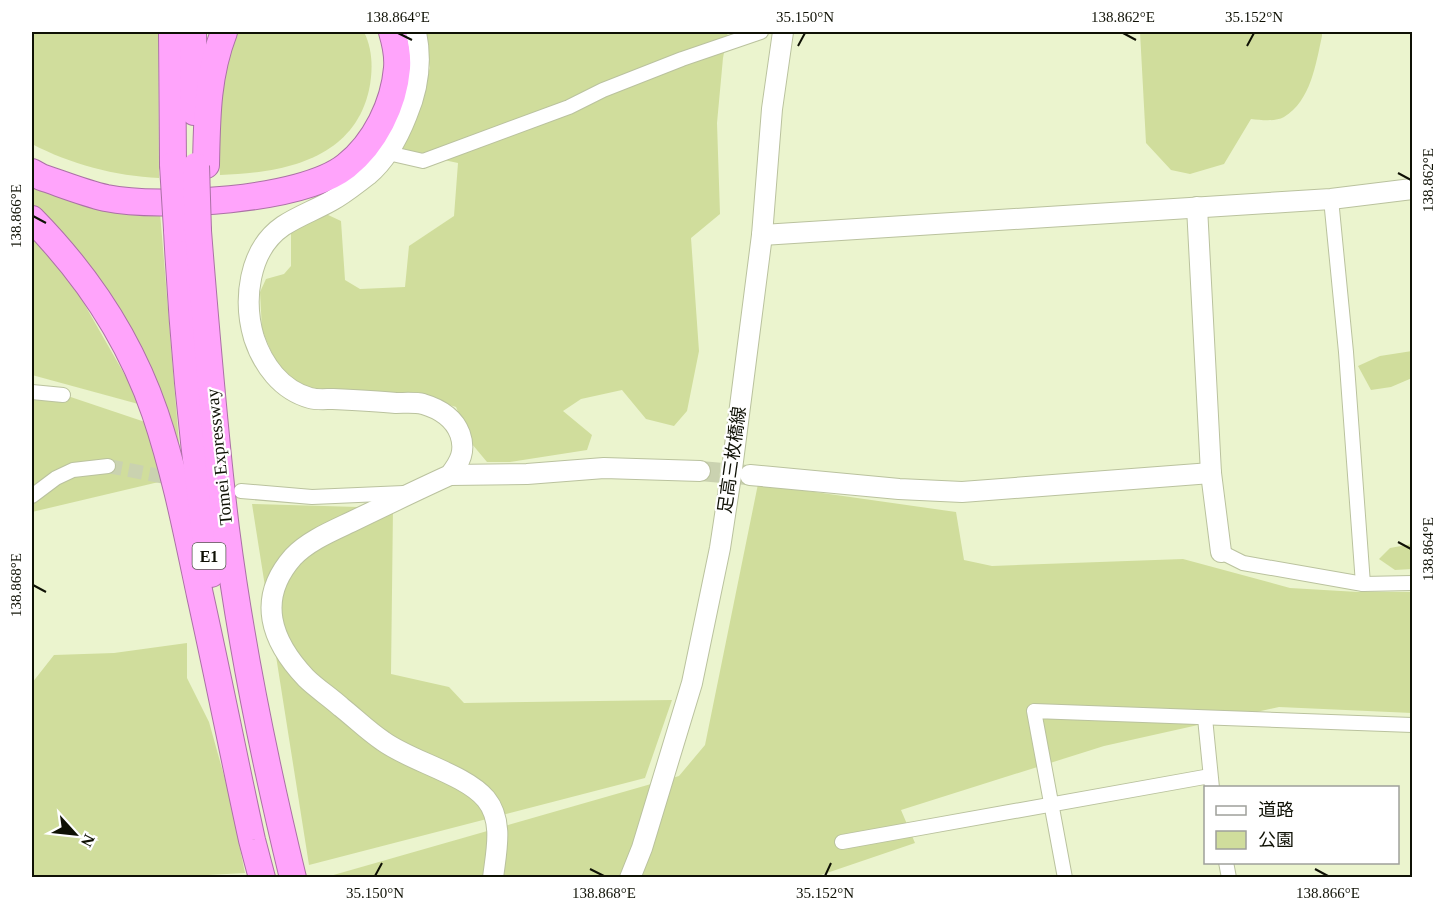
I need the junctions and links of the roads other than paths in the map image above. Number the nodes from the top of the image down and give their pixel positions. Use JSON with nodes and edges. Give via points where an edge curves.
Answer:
{"nodes":[{"id":1,"x":172,"y":32,"type":"edge"},
{"id":2,"x":193,"y":32,"type":"edge"},
{"id":3,"x":224,"y":32,"type":"edge"},
{"id":4,"x":376,"y":32,"type":"edge"},
{"id":5,"x":392,"y":32,"type":"edge"},
{"id":6,"x":416,"y":32,"type":"edge"},
{"id":7,"x":761,"y":32,"type":"edge"},
{"id":8,"x":783,"y":32,"type":"edge"},
{"id":9,"x":388,"y":153,"type":"junction"},
{"id":10,"x":32,"y":156,"type":"edge"},
{"id":11,"x":192,"y":165,"type":"junction"},
{"id":12,"x":32,"y":172,"type":"edge"},
{"id":13,"x":1413,"y":189,"type":"edge"},
{"id":14,"x":1331,"y":199,"type":"junction"},
{"id":15,"x":1197,"y":207,"type":"junction"},
{"id":16,"x":32,"y":219,"type":"edge"},
{"id":17,"x":194,"y":230,"type":"junction"},
{"id":18,"x":762,"y":235,"type":"junction"},
{"id":19,"x":32,"y":392,"type":"edge"},
{"id":20,"x":63,"y":395,"type":"dead end"},
{"id":21,"x":108,"y":466,"type":"tunnel mouth"},
{"id":22,"x":700,"y":471,"type":"tunnel mouth"},
{"id":23,"x":1211,"y":473,"type":"junction"},
{"id":24,"x":450,"y":475,"type":"junction"},
{"id":25,"x":750,"y":475,"type":"tunnel mouth"},
{"id":26,"x":241,"y":491,"type":"dead end"},
{"id":27,"x":411,"y":493,"type":"junction"},
{"id":28,"x":32,"y":496,"type":"edge"},
{"id":29,"x":1221,"y":552,"type":"joint"},
{"id":30,"x":1363,"y":584,"type":"junction"},
{"id":31,"x":1413,"y":584,"type":"edge"},
{"id":32,"x":1205,"y":718,"type":"junction"},
{"id":33,"x":1413,"y":725,"type":"edge"},
{"id":34,"x":1211,"y":782,"type":"edge"},
{"id":35,"x":1053,"y":805,"type":"junction"},
{"id":36,"x":842,"y":842,"type":"dead end"},
{"id":37,"x":262,"y":878,"type":"edge"},
{"id":38,"x":270,"y":878,"type":"edge"},
{"id":39,"x":292,"y":878,"type":"edge"},
{"id":40,"x":493,"y":878,"type":"edge"},
{"id":41,"x":630,"y":878,"type":"edge"},
{"id":42,"x":1065,"y":878,"type":"edge"}],
"edges":[{"from":1,"to":11,"type":"highway","name":"Tomei Expressway","number":"E1"},
{"from":2,"to":11,"type":"highway","name":"Tomei Expressway","number":"E1"},
{"from":3,"to":11,"type":"highway","via":[[212,67],[207,110]]},
{"from":4,"to":10,"type":"highway","via":[[383,68],[376,104],[368,121],[331,159],[299,174],[254,184],[160,189],[92,180]]},
{"from":5,"to":12,"type":"highway","via":[[397,66],[390,104],[371,139],[345,167],[314,183],[255,196],[166,203],[106,198]]},
{"from":6,"to":9,"type":"street","via":[[420,73],[414,99]]},
{"from":7,"to":9,"type":"street","via":[[423,161]]},
{"from":8,"to":18,"type":"street","name":"足高三枚橋線","via":[[772,109]]},
{"from":9,"to":24,"type":"street","via":[[349,189],[281,227],[267,242],[258,255],[250,282],[252,330],[259,354],[271,372],[284,385],[310,398],[422,404],[443,413],[456,423],[463,442],[461,460]]},
{"from":11,"to":17,"type":"highway","name":"Tomei Expressway","number":"E1","bridge":true},
{"from":13,"to":14,"type":"street"},
{"from":14,"to":15,"type":"street"},
{"from":14,"to":30,"type":"street"},
{"from":15,"to":18,"type":"street"},
{"from":15,"to":23,"type":"street"},
{"from":16,"to":37,"type":"highway","via":[[67,257],[110,318],[155,414],[188,541]]},
{"from":17,"to":38,"type":"highway","name":"Tomei Expressway","number":"E1","via":[[188,390],[202,513],[227,673]]},
{"from":17,"to":39,"type":"highway","name":"Tomei Expressway","number":"E1","via":[[227,531],[247,659]]},
{"from":18,"to":41,"type":"street","name":"足高三枚橋線","via":[[720,548],[692,683]]},
{"from":19,"to":20,"type":"street"},
{"from":21,"to":28,"type":"street","via":[[73,470]]},
{"from":22,"to":24,"type":"street","via":[[604,468]]},
{"from":23,"to":25,"type":"street","via":[[962,492]]},
{"from":23,"to":29,"type":"street"},
{"from":24,"to":27,"type":"street"},
{"from":26,"to":27,"type":"street","via":[[312,497]]},
{"from":27,"to":40,"type":"street","via":[[322,537],[294,556],[278,579],[271,612],[285,649],[306,678],[384,742],[472,786],[486,799],[495,814],[498,833]]},
{"from":29,"to":30,"type":"street","via":[[1243,563]]},
{"from":30,"to":31,"type":"street"},
{"from":32,"to":33,"type":"street"},
{"from":32,"to":34,"type":"street"},
{"from":32,"to":35,"type":"street","via":[[1034,711]]},
{"from":34,"to":35,"type":"street"},
{"from":35,"to":36,"type":"street"},
{"from":35,"to":42,"type":"street"}]}
